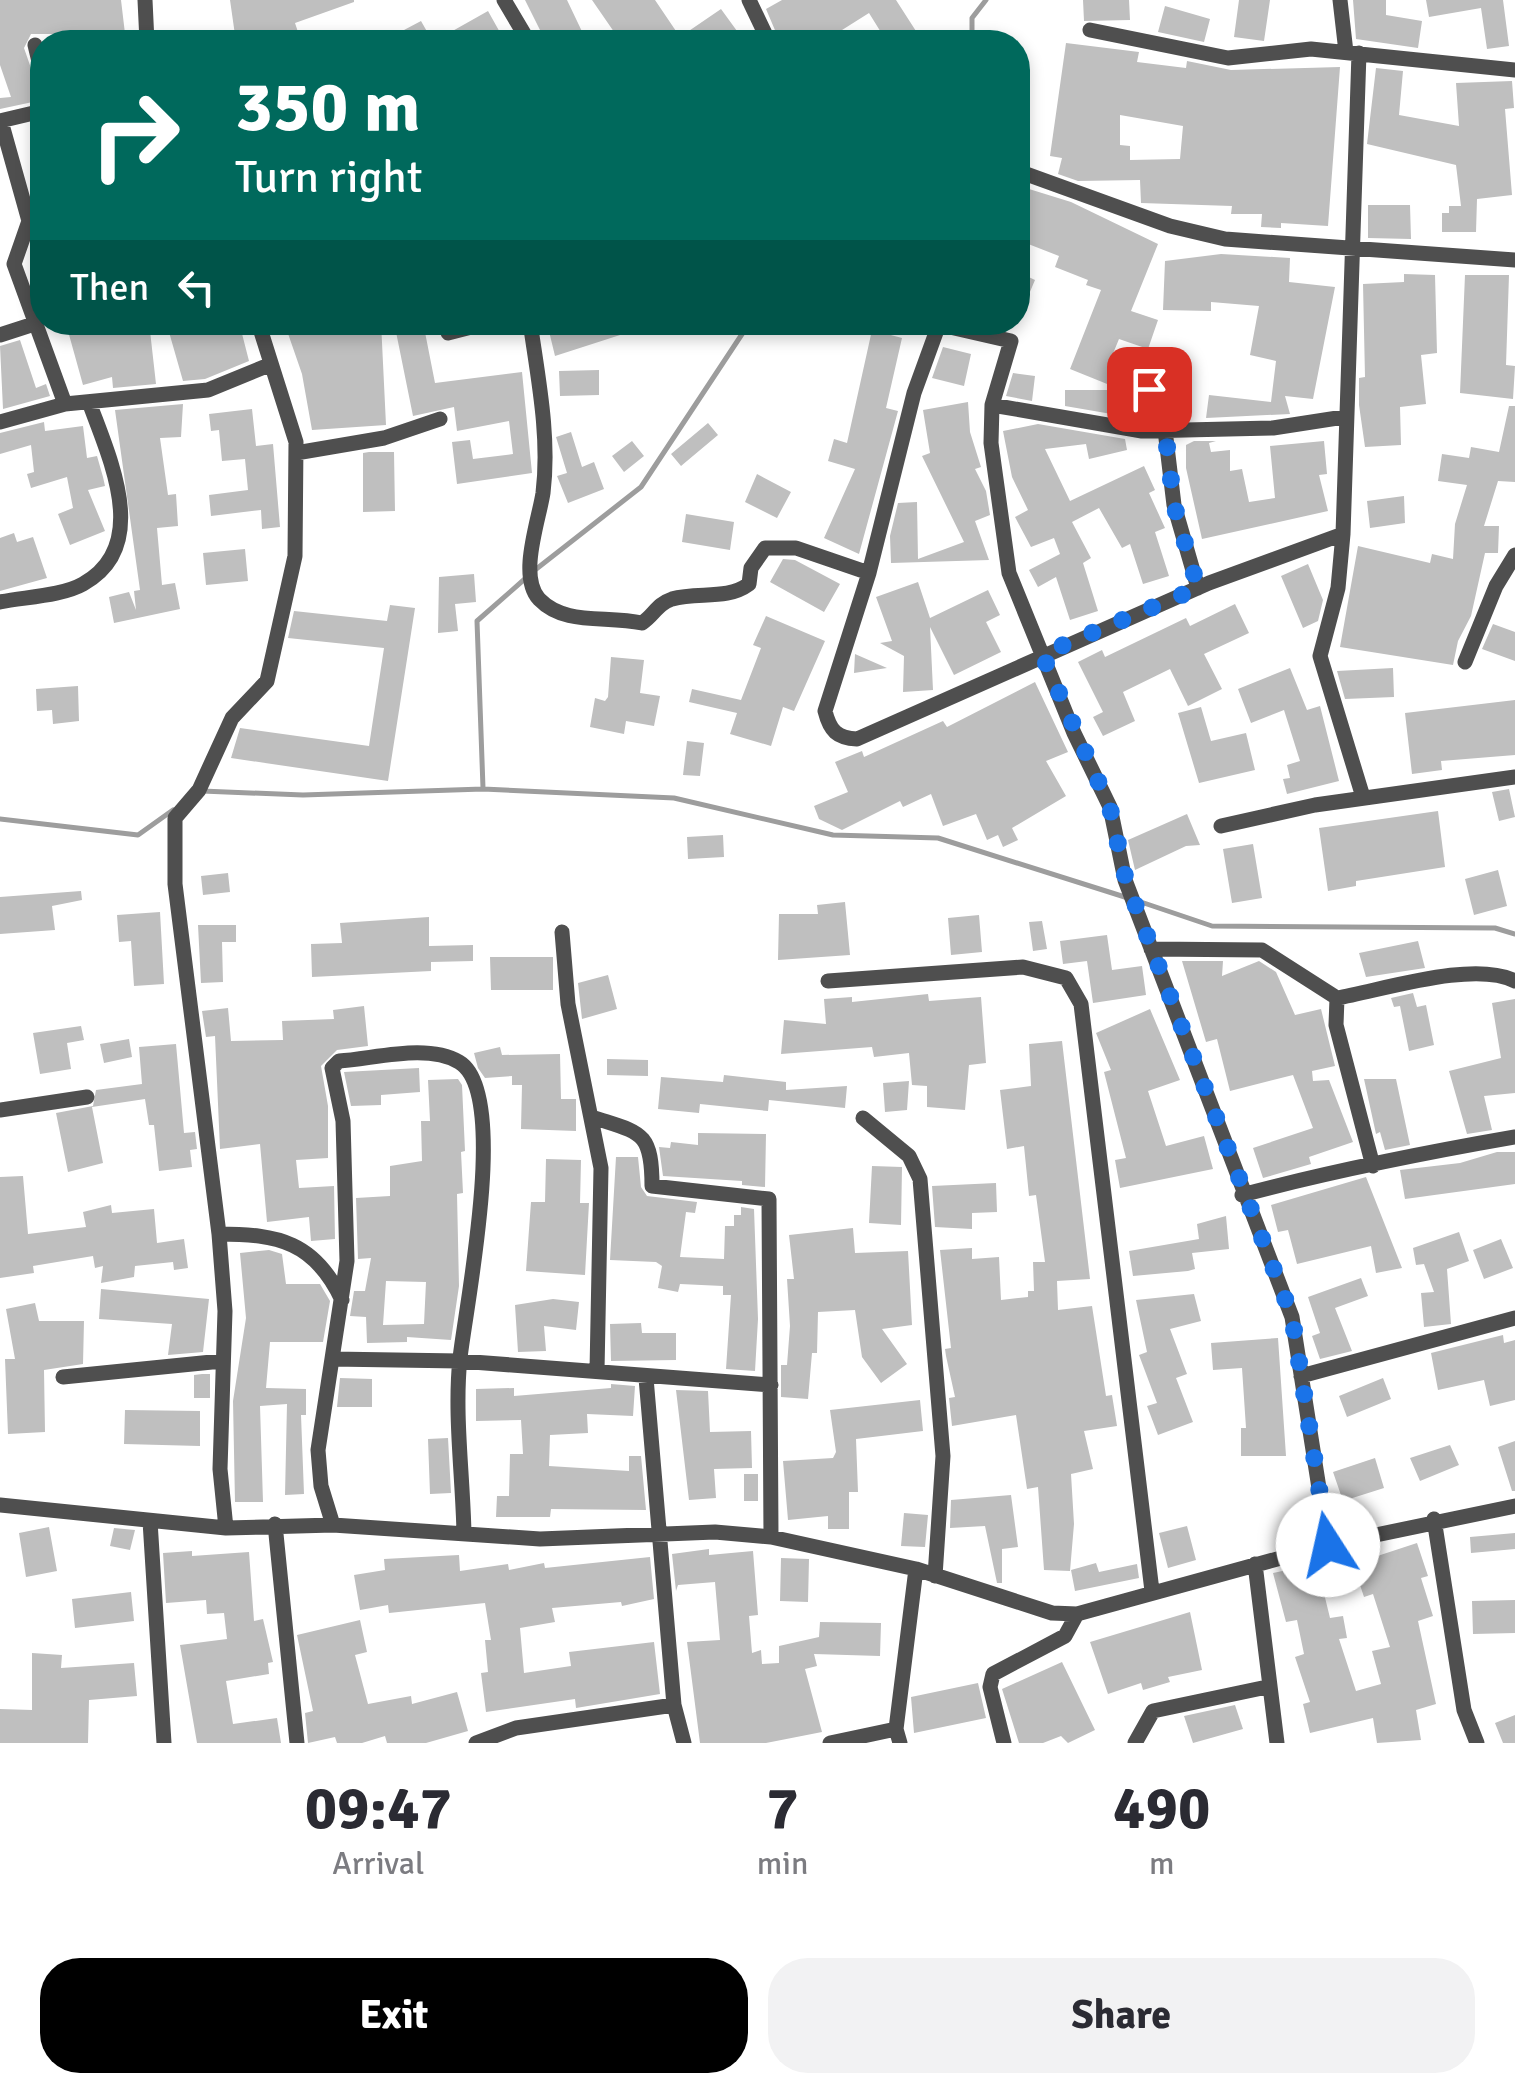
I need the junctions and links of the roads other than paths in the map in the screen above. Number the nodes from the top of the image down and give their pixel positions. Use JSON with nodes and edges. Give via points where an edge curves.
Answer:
{"nodes":[{"id":1,"x":145,"y":0,"type":"edge"},
{"id":2,"x":504,"y":0,"type":"edge"},
{"id":3,"x":749,"y":0,"type":"edge"},
{"id":4,"x":1340,"y":0,"type":"edge"},
{"id":5,"x":146,"y":30,"type":"edge"},
{"id":6,"x":521,"y":30,"type":"edge"},
{"id":7,"x":763,"y":30,"type":"edge"},
{"id":8,"x":1090,"y":30,"type":"dead end"},
{"id":9,"x":1353,"y":52,"type":"junction"},
{"id":10,"x":1515,"y":70,"type":"edge"},
{"id":11,"x":30,"y":114,"type":"edge"},
{"id":12,"x":1,"y":121,"type":"edge"},
{"id":13,"x":1030,"y":175,"type":"edge"},
{"id":14,"x":1353,"y":250,"type":"junction"},
{"id":15,"x":1515,"y":260,"type":"edge"},
{"id":16,"x":7,"y":267,"type":"edge"},
{"id":17,"x":30,"y":316,"type":"edge"},
{"id":18,"x":30,"y":325,"type":"edge"},
{"id":19,"x":38,"y":335,"type":"edge"},
{"id":20,"x":261,"y":335,"type":"edge"},
{"id":21,"x":532,"y":335,"type":"edge"},
{"id":22,"x":930,"y":335,"type":"edge"},
{"id":23,"x":982,"y":335,"type":"edge"},
{"id":24,"x":0,"y":336,"type":"edge"},
{"id":25,"x":1144,"y":362,"type":"dead end"},
{"id":26,"x":269,"y":365,"type":"junction"},
{"id":27,"x":89,"y":402,"type":"junction"},
{"id":28,"x":65,"y":404,"type":"junction"},
{"id":29,"x":992,"y":405,"type":"junction"},
{"id":30,"x":1344,"y":417,"type":"junction"},
{"id":31,"x":440,"y":419,"type":"dead end"},
{"id":32,"x":0,"y":422,"type":"edge"},
{"id":33,"x":1162,"y":430,"type":"junction"},
{"id":34,"x":296,"y":453,"type":"junction"},
{"id":35,"x":1342,"y":534,"type":"junction"},
{"id":36,"x":1515,"y":555,"type":"edge"},
{"id":37,"x":869,"y":573,"type":"junction"},
{"id":38,"x":1198,"y":588,"type":"junction"},
{"id":39,"x":0,"y":602,"type":"edge"},
{"id":40,"x":1042,"y":654,"type":"junction"},
{"id":41,"x":1465,"y":662,"type":"dead end"},
{"id":42,"x":1515,"y":777,"type":"edge"},
{"id":43,"x":1363,"y":797,"type":"junction"},
{"id":44,"x":1221,"y":826,"type":"dead end"},
{"id":45,"x":562,"y":932,"type":"dead end"},
{"id":46,"x":1151,"y":949,"type":"junction"},
{"id":47,"x":828,"y":981,"type":"dead end"},
{"id":48,"x":1515,"y":981,"type":"edge"},
{"id":49,"x":1337,"y":998,"type":"junction"},
{"id":50,"x":87,"y":1096,"type":"dead end"},
{"id":51,"x":0,"y":1110,"type":"edge"},
{"id":52,"x":592,"y":1117,"type":"junction"},
{"id":53,"x":863,"y":1118,"type":"dead end"},
{"id":54,"x":1515,"y":1138,"type":"edge"},
{"id":55,"x":1374,"y":1166,"type":"junction"},
{"id":56,"x":1242,"y":1195,"type":"junction"},
{"id":57,"x":219,"y":1234,"type":"junction"},
{"id":58,"x":342,"y":1300,"type":"junction"},
{"id":59,"x":1515,"y":1318,"type":"edge"},
{"id":60,"x":332,"y":1359,"type":"junction"},
{"id":61,"x":222,"y":1361,"type":"junction"},
{"id":62,"x":460,"y":1361,"type":"junction"},
{"id":63,"x":597,"y":1372,"type":"junction"},
{"id":64,"x":1300,"y":1376,"type":"junction"},
{"id":65,"x":63,"y":1377,"type":"dead end"},
{"id":66,"x":646,"y":1378,"type":"junction"},
{"id":67,"x":771,"y":1385,"type":"junction"},
{"id":68,"x":0,"y":1505,"type":"edge"},
{"id":69,"x":1515,"y":1506,"type":"edge"},
{"id":70,"x":150,"y":1520,"type":"junction"},
{"id":71,"x":1434,"y":1520,"type":"junction"},
{"id":72,"x":275,"y":1524,"type":"junction"},
{"id":73,"x":333,"y":1525,"type":"junction"},
{"id":74,"x":226,"y":1528,"type":"junction"},
{"id":75,"x":464,"y":1534,"type":"junction"},
{"id":76,"x":658,"y":1536,"type":"junction"},
{"id":77,"x":770,"y":1537,"type":"junction"},
{"id":78,"x":1328,"y":1545,"type":"junction"},
{"id":79,"x":1256,"y":1564,"type":"junction"},
{"id":80,"x":916,"y":1569,"type":"junction"},
{"id":81,"x":935,"y":1576,"type":"junction"},
{"id":82,"x":1152,"y":1591,"type":"junction"},
{"id":83,"x":1077,"y":1614,"type":"junction"},
{"id":84,"x":1268,"y":1686,"type":"junction"},
{"id":85,"x":674,"y":1706,"type":"junction"},
{"id":86,"x":898,"y":1736,"type":"edge"},
{"id":87,"x":164,"y":1743,"type":"edge"},
{"id":88,"x":297,"y":1743,"type":"edge"},
{"id":89,"x":476,"y":1743,"type":"edge"},
{"id":90,"x":684,"y":1743,"type":"edge"},
{"id":91,"x":830,"y":1743,"type":"edge"},
{"id":92,"x":1004,"y":1743,"type":"edge"},
{"id":93,"x":1135,"y":1743,"type":"edge"},
{"id":94,"x":1277,"y":1743,"type":"edge"},
{"id":95,"x":1477,"y":1743,"type":"edge"}],
"edges":[{"from":1,"to":5,"type":"street"},
{"from":2,"to":6,"type":"street"},
{"from":3,"to":7,"type":"street"},
{"from":4,"to":9,"type":"street"},
{"from":8,"to":9,"type":"street","via":[[1228,58]]},
{"from":9,"to":10,"type":"street"},
{"from":9,"to":14,"type":"street"},
{"from":11,"to":12,"type":"street"},
{"from":12,"to":16,"type":"street","via":[[29,221]]},
{"from":13,"to":14,"type":"street","via":[[1224,240]]},
{"from":14,"to":15,"type":"street"},
{"from":14,"to":30,"type":"street"},
{"from":16,"to":17,"type":"street"},
{"from":18,"to":24,"type":"street"},
{"from":19,"to":28,"type":"street"},
{"from":20,"to":26,"type":"street"},
{"from":21,"to":37,"type":"street","via":[[544,487],[530,572],[532,589],[556,612],[642,624],[659,604],[676,597],[736,593],[766,548],[796,548]]},
{"from":22,"to":37,"type":"street"},
{"from":23,"to":29,"type":"street","via":[[1011,341]]},
{"from":25,"to":33,"type":"street"},
{"from":26,"to":27,"type":"street","via":[[208,390]]},
{"from":26,"to":34,"type":"street"},
{"from":27,"to":28,"type":"street"},
{"from":27,"to":39,"type":"street","via":[[118,482],[120,535],[109,564],[81,586]]},
{"from":28,"to":32,"type":"street"},
{"from":29,"to":33,"type":"street","via":[[1090,425]]},
{"from":29,"to":40,"type":"street","via":[[1009,573]]},
{"from":30,"to":33,"type":"street","via":[[1273,428]]},
{"from":30,"to":35,"type":"street"},
{"from":31,"to":34,"type":"street","via":[[384,438]]},
{"from":33,"to":38,"type":"street"},
{"from":34,"to":57,"type":"street","via":[[295,556],[267,681],[232,718],[200,790],[174,827],[175,884]]},
{"from":35,"to":38,"type":"street"},
{"from":35,"to":43,"type":"street","via":[[1336,600],[1320,656]]},
{"from":36,"to":41,"type":"street"},
{"from":37,"to":40,"type":"street","via":[[824,711],[840,738],[857,739]]},
{"from":38,"to":40,"type":"street"},
{"from":40,"to":46,"type":"street","via":[[1110,808]]},
{"from":42,"to":43,"type":"street"},
{"from":43,"to":44,"type":"street"},
{"from":45,"to":52,"type":"street","via":[[568,1004]]},
{"from":46,"to":49,"type":"street","via":[[1262,950]]},
{"from":46,"to":56,"type":"street"},
{"from":47,"to":82,"type":"street","via":[[1023,967],[1066,978],[1081,1004]]},
{"from":48,"to":49,"type":"street","via":[[1500,973],[1469,974]]},
{"from":49,"to":55,"type":"street","via":[[1336,1025]]},
{"from":50,"to":51,"type":"street"},
{"from":52,"to":63,"type":"street","via":[[603,1222]]},
{"from":52,"to":67,"type":"street","via":[[644,1137],[652,1186],[770,1199]]},
{"from":53,"to":81,"type":"street","via":[[909,1156],[920,1179],[943,1456]]},
{"from":54,"to":55,"type":"street"},
{"from":55,"to":56,"type":"street"},
{"from":56,"to":64,"type":"street","via":[[1292,1317]]},
{"from":57,"to":58,"type":"street","via":[[266,1234],[290,1242],[319,1265]]},
{"from":57,"to":61,"type":"street"},
{"from":58,"to":60,"type":"street"},
{"from":58,"to":62,"type":"street","via":[[343,1121],[332,1068],[339,1060],[394,1054],[462,1063],[479,1082],[482,1139],[478,1258]]},
{"from":59,"to":64,"type":"street"},
{"from":60,"to":62,"type":"street"},
{"from":60,"to":73,"type":"street","via":[[318,1450]]},
{"from":61,"to":65,"type":"street"},
{"from":61,"to":74,"type":"street"},
{"from":62,"to":63,"type":"street"},
{"from":62,"to":75,"type":"street"},
{"from":63,"to":66,"type":"street"},
{"from":64,"to":78,"type":"street"},
{"from":66,"to":67,"type":"street"},
{"from":66,"to":76,"type":"street"},
{"from":67,"to":77,"type":"street"},
{"from":68,"to":70,"type":"street"},
{"from":69,"to":71,"type":"street"},
{"from":70,"to":74,"type":"street"},
{"from":70,"to":87,"type":"street"},
{"from":71,"to":78,"type":"street"},
{"from":71,"to":95,"type":"street","via":[[1464,1710]]},
{"from":72,"to":73,"type":"street"},
{"from":72,"to":74,"type":"street"},
{"from":72,"to":88,"type":"street"},
{"from":73,"to":75,"type":"street"},
{"from":75,"to":76,"type":"street"},
{"from":76,"to":77,"type":"street"},
{"from":76,"to":85,"type":"street"},
{"from":77,"to":80,"type":"street"},
{"from":78,"to":79,"type":"street"},
{"from":79,"to":82,"type":"street"},
{"from":79,"to":84,"type":"street"},
{"from":80,"to":81,"type":"street"},
{"from":80,"to":86,"type":"street"},
{"from":81,"to":83,"type":"street","via":[[1052,1613]]},
{"from":82,"to":83,"type":"street"},
{"from":83,"to":92,"type":"street","via":[[1065,1636],[992,1674]]},
{"from":84,"to":93,"type":"street","via":[[1153,1711]]},
{"from":84,"to":94,"type":"street"},
{"from":85,"to":89,"type":"street","via":[[516,1728]]},
{"from":85,"to":90,"type":"street"},
{"from":86,"to":91,"type":"street"}]}
